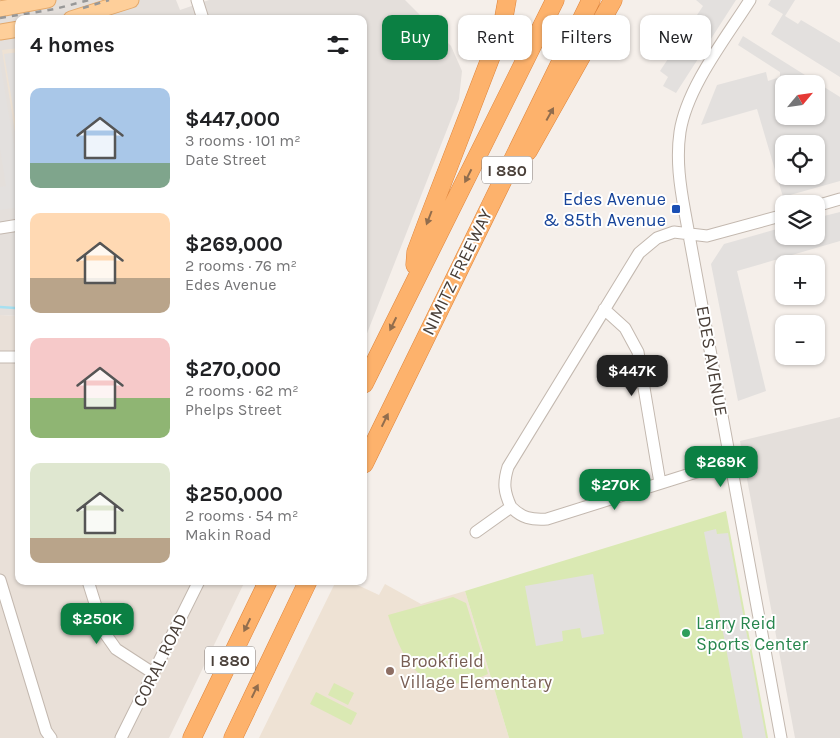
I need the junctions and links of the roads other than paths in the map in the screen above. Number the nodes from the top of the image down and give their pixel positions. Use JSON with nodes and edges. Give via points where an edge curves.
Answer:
{"nodes":[{"id":1,"x":48,"y":0,"type":"edge"},
{"id":2,"x":131,"y":0,"type":"edge"},
{"id":3,"x":197,"y":0,"type":"edge"},
{"id":4,"x":507,"y":0,"type":"edge"},
{"id":5,"x":555,"y":0,"type":"edge"},
{"id":6,"x":591,"y":0,"type":"edge"},
{"id":7,"x":613,"y":0,"type":"edge"},
{"id":8,"x":750,"y":0,"type":"edge"},
{"id":9,"x":0,"y":9,"type":"edge"},
{"id":10,"x":84,"y":15,"type":"edge"},
{"id":11,"x":202,"y":15,"type":"edge"},
{"id":12,"x":15,"y":30,"type":"edge"},
{"id":13,"x":0,"y":32,"type":"edge"},
{"id":14,"x":840,"y":199,"type":"edge"},
{"id":15,"x":825,"y":203,"type":"edge"},
{"id":16,"x":775,"y":217,"type":"edge"},
{"id":17,"x":15,"y":226,"type":"edge"},
{"id":18,"x":0,"y":228,"type":"edge"},
{"id":19,"x":689,"y":234,"type":"junction"},
{"id":20,"x":414,"y":280,"type":"junction"},
{"id":21,"x":604,"y":309,"type":"junction"},
{"id":22,"x":423,"y":340,"type":"junction"},
{"id":23,"x":0,"y":358,"type":"edge"},
{"id":24,"x":15,"y":358,"type":"edge"},
{"id":25,"x":367,"y":378,"type":"edge"},
{"id":26,"x":367,"y":458,"type":"edge"},
{"id":27,"x":730,"y":464,"type":"junction"},
{"id":28,"x":660,"y":483,"type":"junction"},
{"id":29,"x":510,"y":507,"type":"junction"},
{"id":30,"x":476,"y":532,"type":"dead end"},
{"id":31,"x":0,"y":580,"type":"edge"},
{"id":32,"x":89,"y":585,"type":"edge"},
{"id":33,"x":197,"y":585,"type":"edge"},
{"id":34,"x":266,"y":585,"type":"edge"},
{"id":35,"x":306,"y":585,"type":"edge"},
{"id":36,"x":153,"y":673,"type":"junction"},
{"id":37,"x":234,"y":737,"type":"edge"},
{"id":38,"x":51,"y":738,"type":"edge"},
{"id":39,"x":121,"y":738,"type":"edge"},
{"id":40,"x":192,"y":738,"type":"edge"},
{"id":41,"x":780,"y":738,"type":"edge"}],
"edges":[{"from":1,"to":9,"type":"main road"},
{"from":2,"to":10,"type":"main road"},
{"from":3,"to":11,"type":"street"},
{"from":4,"to":20,"type":"highway","one_way":true,"via":[[502,28],[416,252]]},
{"from":5,"to":20,"type":"highway","name":"NIMITZ FREEWAY","number":"I 880","one_way":true},
{"from":6,"to":22,"type":"highway","name":"NIMITZ FREEWAY","number":"I 880"},
{"from":22,"to":7,"type":"highway","one_way":true},
{"from":8,"to":19,"type":"street","name":"EDES AVENUE","via":[[698,84],[680,131],[679,180]]},
{"from":12,"to":13,"type":"main road"},
{"from":14,"to":15,"type":"street"},
{"from":16,"to":19,"type":"street","via":[[708,236]]},
{"from":17,"to":18,"type":"street"},
{"from":19,"to":21,"type":"street","via":[[674,232],[647,245]]},
{"from":19,"to":27,"type":"street","name":"EDES AVENUE"},
{"from":20,"to":25,"type":"highway","name":"NIMITZ FREEWAY","number":"I 880","one_way":true},
{"from":21,"to":28,"type":"street","via":[[625,328],[638,352]]},
{"from":21,"to":29,"type":"street","via":[[508,467],[504,494]]},
{"from":26,"to":22,"type":"highway","name":"NIMITZ FREEWAY","number":"I 880","one_way":true},
{"from":23,"to":24,"type":"street"},
{"from":27,"to":28,"type":"street"},
{"from":27,"to":41,"type":"street","name":"EDES AVENUE"},
{"from":28,"to":29,"type":"street","via":[[547,519],[533,520]]},
{"from":29,"to":30,"type":"street"},
{"from":31,"to":38,"type":"street"},
{"from":32,"to":36,"type":"street","via":[[104,632],[116,649]]},
{"from":33,"to":36,"type":"street","name":"CORAL ROAD"},
{"from":34,"to":40,"type":"highway","number":"I 880","one_way":true},
{"from":37,"to":35,"type":"highway","number":"I 880","one_way":true},
{"from":36,"to":39,"type":"street","name":"CORAL ROAD"}]}
